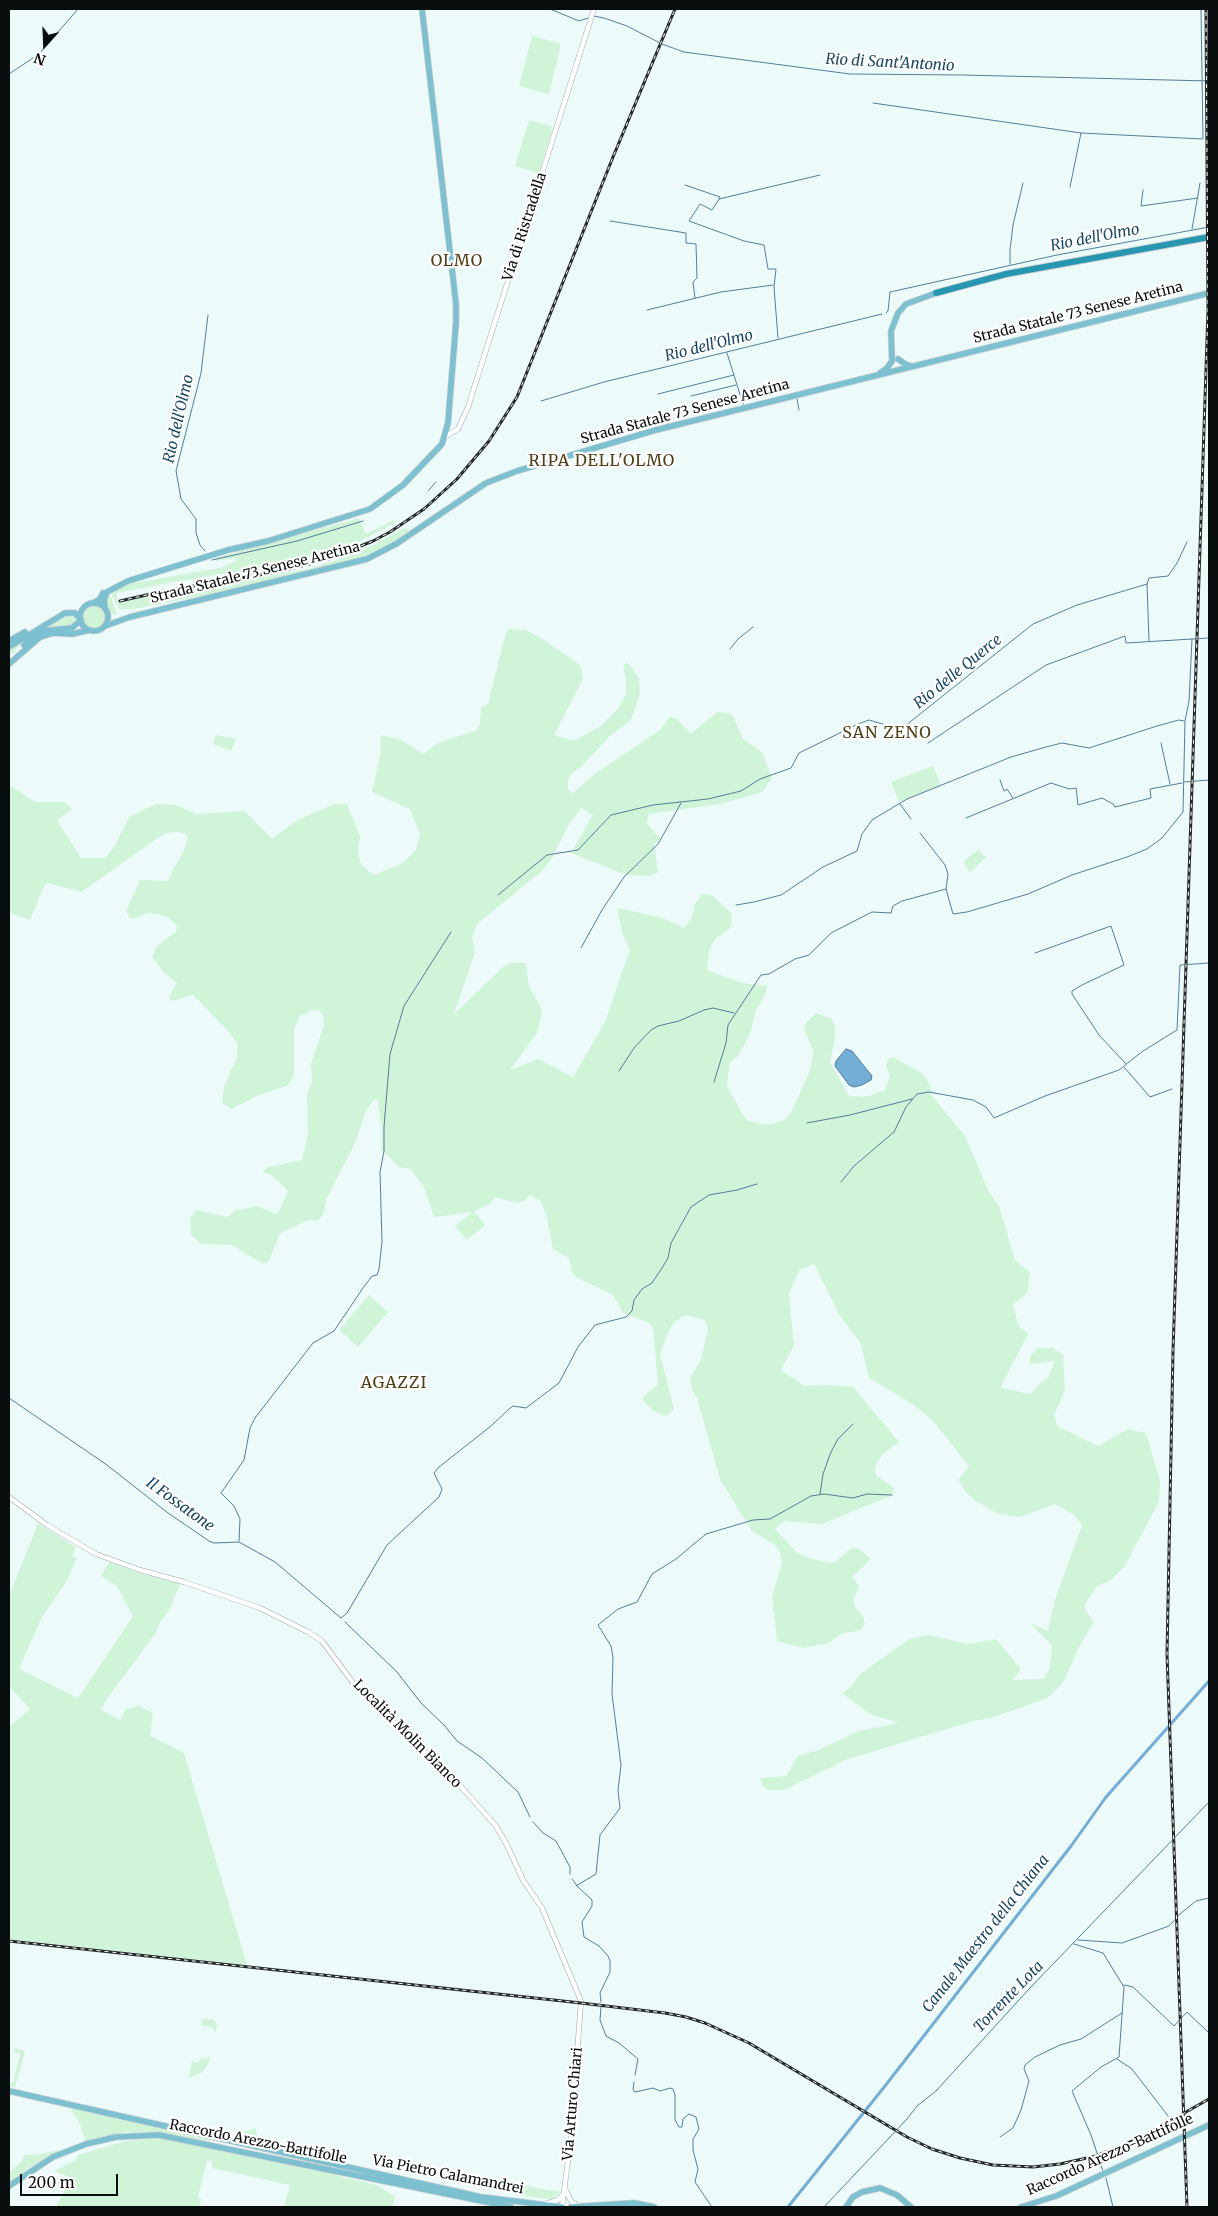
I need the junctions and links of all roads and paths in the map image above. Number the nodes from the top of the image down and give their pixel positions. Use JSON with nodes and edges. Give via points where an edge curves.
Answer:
{"nodes":[{"id":1,"x":422,"y":9,"type":"edge"},
{"id":2,"x":594,"y":9,"type":"edge"},
{"id":3,"x":1209,"y":238,"type":"edge"},
{"id":4,"x":936,"y":293,"type":"joint"},
{"id":5,"x":1209,"y":293,"type":"edge"},
{"id":6,"x":892,"y":343,"type":"junction"},
{"id":7,"x":894,"y":353,"type":"junction"},
{"id":8,"x":898,"y":359,"type":"junction"},
{"id":9,"x":916,"y":366,"type":"junction"},
{"id":10,"x":899,"y":370,"type":"junction"},
{"id":11,"x":869,"y":378,"type":"junction"},
{"id":12,"x":445,"y":437,"type":"junction"},
{"id":13,"x":202,"y":558,"type":"junction"},
{"id":14,"x":93,"y":603,"type":"junction"},
{"id":15,"x":84,"y":608,"type":"junction"},
{"id":16,"x":106,"y":610,"type":"junction"},
{"id":17,"x":130,"y":617,"type":"junction"},
{"id":18,"x":80,"y":620,"type":"junction"},
{"id":19,"x":105,"y":626,"type":"junction"},
{"id":20,"x":90,"y":630,"type":"junction"},
{"id":21,"x":9,"y":644,"type":"edge"},
{"id":22,"x":9,"y":660,"type":"edge"},
{"id":23,"x":9,"y":664,"type":"edge"},
{"id":24,"x":9,"y":1497,"type":"edge"},
{"id":25,"x":581,"y":2001,"type":"joint"},
{"id":26,"x":9,"y":2092,"type":"edge"},
{"id":27,"x":1209,"y":2125,"type":"edge"},
{"id":28,"x":9,"y":2186,"type":"edge"},
{"id":29,"x":566,"y":2187,"type":"junction"},
{"id":30,"x":902,"y":2200,"type":"junction"},
{"id":31,"x":530,"y":2204,"type":"junction"},
{"id":32,"x":511,"y":2207,"type":"edge"},
{"id":33,"x":562,"y":2207,"type":"edge"},
{"id":34,"x":571,"y":2207,"type":"edge"},
{"id":35,"x":581,"y":2207,"type":"edge"},
{"id":36,"x":654,"y":2207,"type":"edge"},
{"id":37,"x":846,"y":2207,"type":"edge"},
{"id":38,"x":904,"y":2207,"type":"edge"},
{"id":39,"x":911,"y":2207,"type":"edge"},
{"id":40,"x":1021,"y":2207,"type":"edge"}],
"edges":[{"from":1,"to":12,"type":"main road","via":[[456,304]]},
{"from":2,"to":12,"type":"street","name":"Via di Ristradella","via":[[468,407],[458,429]]},
{"from":3,"to":4,"type":"highway"},
{"from":4,"to":6,"type":"main road","via":[[906,304],[898,313],[891,331]]},
{"from":5,"to":9,"type":"main road","name":"Strada Statale 73 Senese Aretina"},
{"from":6,"to":7,"type":"main road"},
{"from":6,"to":11,"type":"main road","via":[[890,364]]},
{"from":7,"to":8,"type":"main road"},
{"from":7,"to":10,"type":"main road"},
{"from":8,"to":9,"type":"main road"},
{"from":8,"to":10,"type":"main road"},
{"from":9,"to":10,"type":"main road","name":"Strada Statale 73 Senese Aretina"},
{"from":10,"to":11,"type":"main road","name":"Strada Statale 73 Senese Aretina"},
{"from":11,"to":17,"type":"main road","name":"Strada Statale 73 Senese Aretina","via":[[656,430],[509,474],[486,483],[396,544],[367,559]]},
{"from":12,"to":13,"type":"main road","via":[[436,453],[403,485],[370,509]]},
{"from":13,"to":14,"type":"main road","via":[[189,559],[116,582]]},
{"from":13,"to":16,"type":"main road","via":[[112,589],[105,596]]},
{"from":14,"to":15,"type":"main road"},
{"from":14,"to":16,"type":"main road","name":"Strada Statale 73 Senese Aretina"},
{"from":15,"to":18,"type":"main road"},
{"from":15,"to":21,"type":"main road","via":[[59,613]]},
{"from":16,"to":17,"type":"main road","name":"Strada Statale 73 Senese Aretina","via":[[113,617]]},
{"from":16,"to":19,"type":"main road"},
{"from":17,"to":19,"type":"main road","name":"Strada Statale 73 Senese Aretina"},
{"from":18,"to":20,"type":"main road"},
{"from":18,"to":21,"type":"main road","via":[[75,613],[65,613]]},
{"from":18,"to":22,"type":"main road","via":[[72,628],[37,634]]},
{"from":19,"to":20,"type":"main road","name":"Strada Statale 73 Senese Aretina","via":[[98,631]]},
{"from":20,"to":23,"type":"main road","name":"Strada Statale 73 Senese Aretina","via":[[40,637]]},
{"from":24,"to":25,"type":"street","name":"Località Molin Bianco","via":[[47,1526],[96,1554],[260,1608],[322,1641],[357,1688],[454,1779],[496,1826],[523,1880],[542,1908]]},
{"from":25,"to":29,"type":"street","name":"Via Arturo Chiari"},
{"from":26,"to":31,"type":"main road","name":"Via Pietro Calamandrei","via":[[472,2195]]},
{"from":27,"to":40,"type":"main road","name":"Raccordo Arezzo-Battifolle","via":[[1064,2192]]},
{"from":28,"to":32,"type":"main road","name":"Raccordo Arezzo-Battifolle","via":[[53,2157],[86,2144],[152,2134]]},
{"from":29,"to":31,"type":"street","via":[[563,2195],[554,2202]]},
{"from":29,"to":33,"type":"street","name":"Via Arturo Chiari"},
{"from":29,"to":35,"type":"street","via":[[571,2201]]},
{"from":30,"to":37,"type":"main road","via":[[886,2190],[872,2189],[853,2197]]},
{"from":30,"to":38,"type":"main road"},
{"from":30,"to":39,"type":"main road"},
{"from":31,"to":33,"type":"main road","name":"Via Pietro Calamandrei"},
{"from":34,"to":35,"type":"main road"},
{"from":35,"to":36,"type":"main road","via":[[634,2203]]}]}
